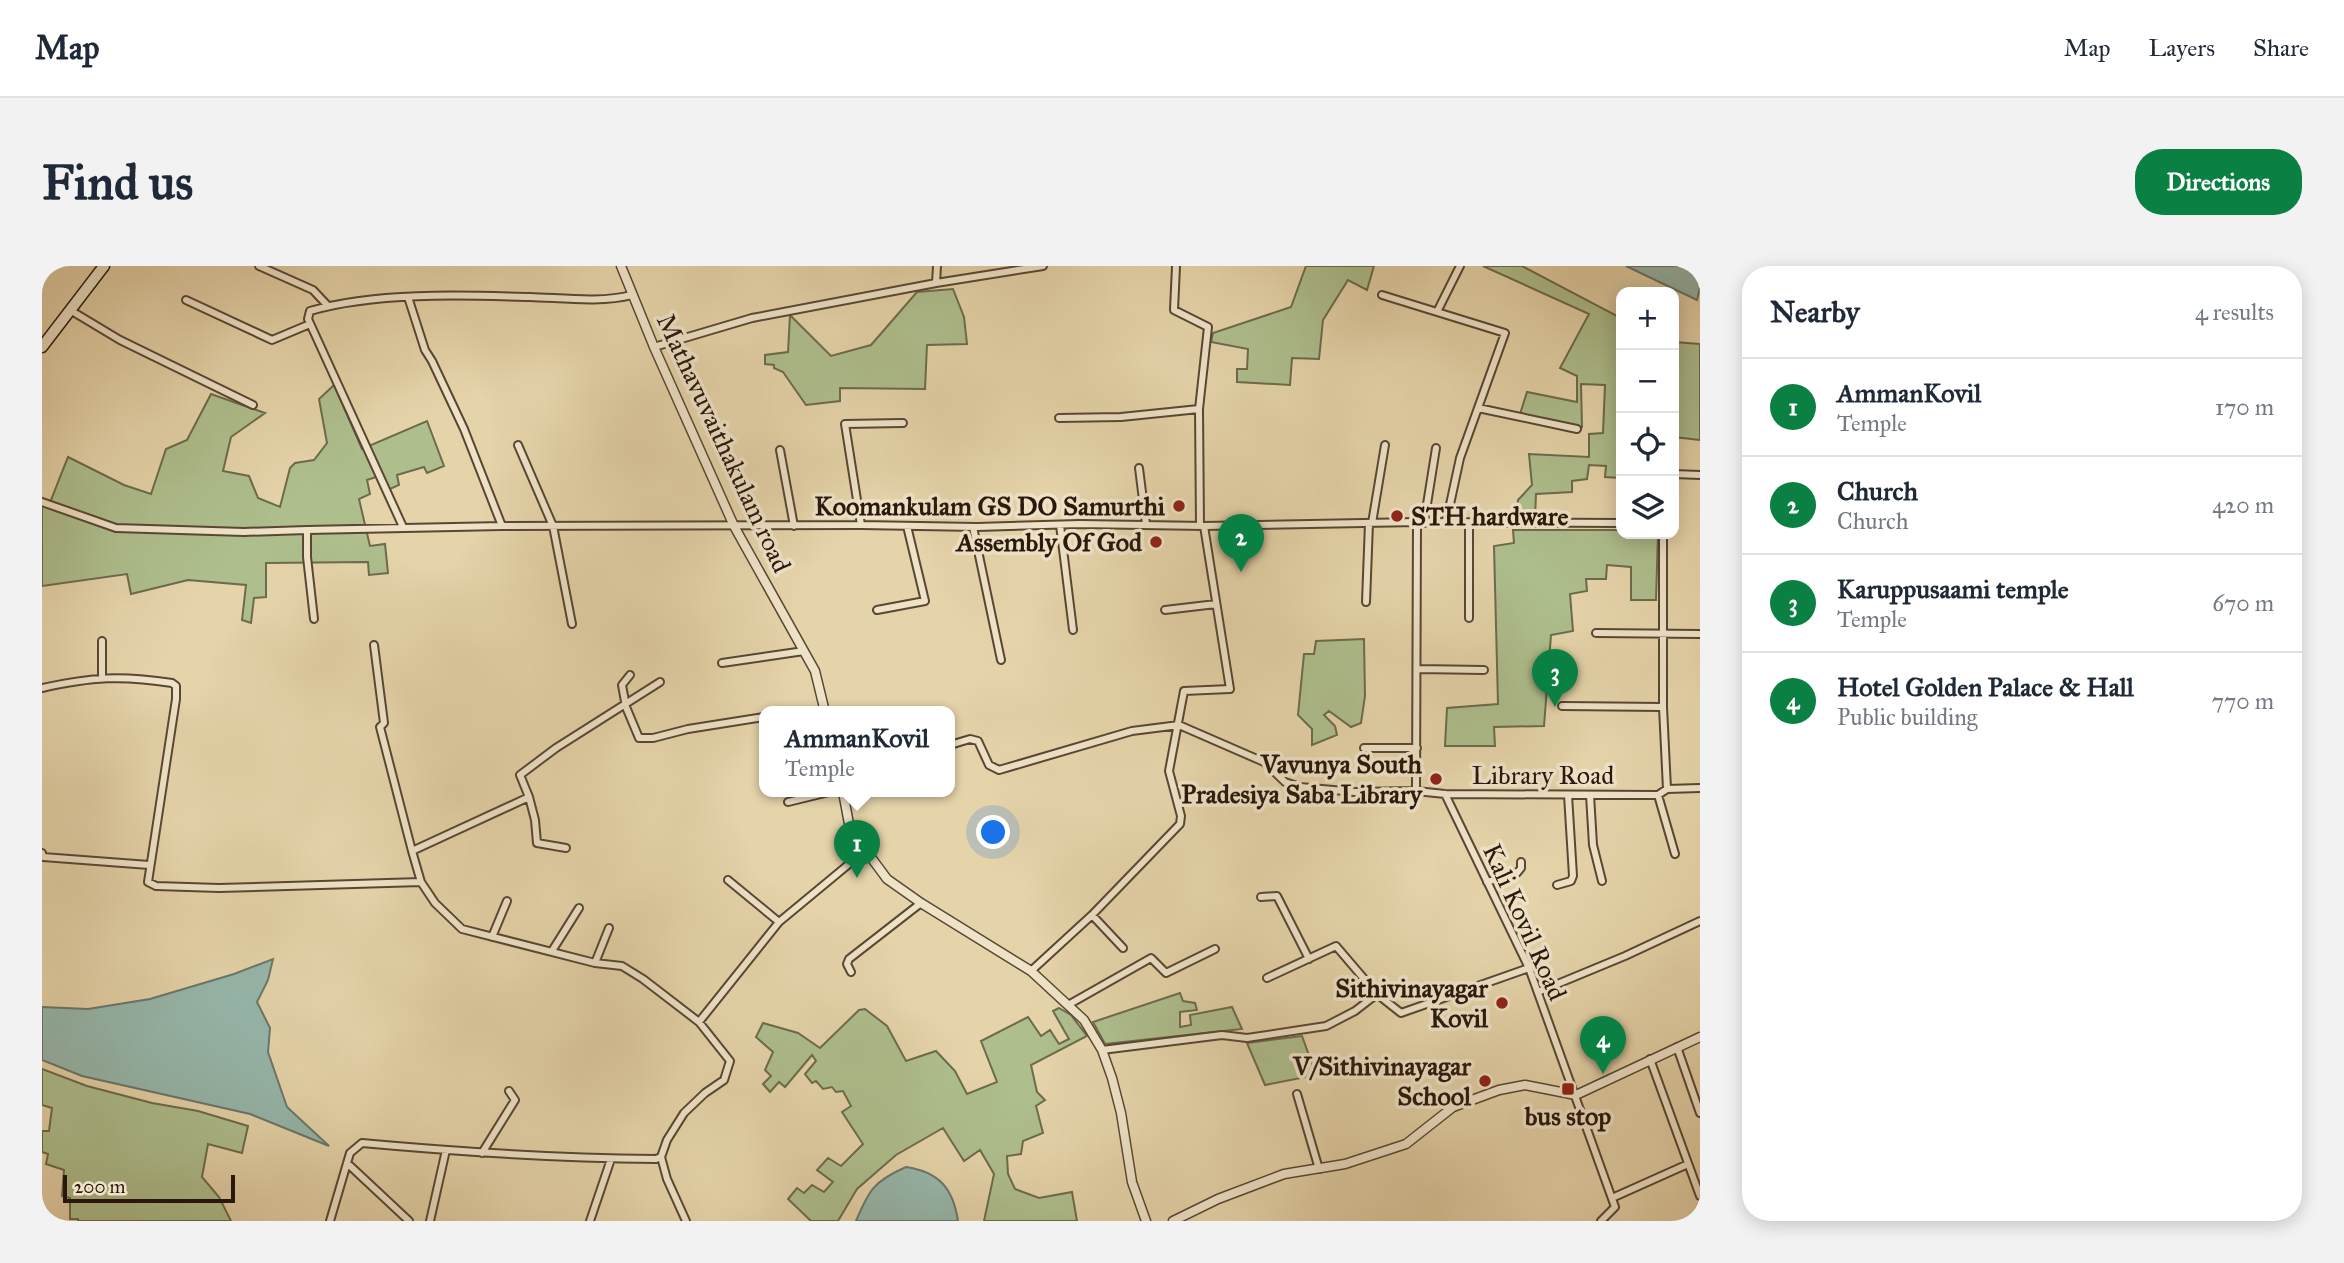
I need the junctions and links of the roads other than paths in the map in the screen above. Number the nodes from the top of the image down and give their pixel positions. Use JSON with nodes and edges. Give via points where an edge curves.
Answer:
{"nodes":[{"id":1,"x":104,"y":266,"type":"edge"},
{"id":2,"x":259,"y":266,"type":"edge"},
{"id":3,"x":621,"y":266,"type":"edge"},
{"id":4,"x":937,"y":266,"type":"edge"},
{"id":5,"x":1043,"y":266,"type":"edge"},
{"id":6,"x":1176,"y":266,"type":"edge"},
{"id":7,"x":1460,"y":266,"type":"edge"},
{"id":8,"x":936,"y":283,"type":"junction"},
{"id":9,"x":632,"y":295,"type":"junction"},
{"id":10,"x":1382,"y":295,"type":"dead end"},
{"id":11,"x":408,"y":297,"type":"junction"},
{"id":12,"x":186,"y":300,"type":"dead end"},
{"id":13,"x":328,"y":306,"type":"junction"},
{"id":14,"x":70,"y":310,"type":"junction"},
{"id":15,"x":1438,"y":310,"type":"junction"},
{"id":16,"x":310,"y":324,"type":"junction"},
{"id":17,"x":42,"y":347,"type":"edge"},
{"id":18,"x":654,"y":347,"type":"junction"},
{"id":19,"x":253,"y":405,"type":"dead end"},
{"id":20,"x":1478,"y":408,"type":"junction"},
{"id":21,"x":1199,"y":409,"type":"junction"},
{"id":22,"x":1059,"y":418,"type":"dead end"},
{"id":23,"x":903,"y":423,"type":"dead end"},
{"id":24,"x":1577,"y":429,"type":"dead end"},
{"id":25,"x":518,"y":445,"type":"dead end"},
{"id":26,"x":1385,"y":445,"type":"dead end"},
{"id":27,"x":1436,"y":448,"type":"dead end"},
{"id":28,"x":780,"y":450,"type":"dead end"},
{"id":29,"x":1139,"y":468,"type":"dead end"},
{"id":30,"x":1679,"y":474,"type":"edge"},
{"id":31,"x":1700,"y":475,"type":"edge"},
{"id":32,"x":42,"y":502,"type":"edge"},
{"id":33,"x":1421,"y":522,"type":"junction"},
{"id":34,"x":1370,"y":523,"type":"junction"},
{"id":35,"x":1446,"y":523,"type":"junction"},
{"id":36,"x":1469,"y":523,"type":"junction"},
{"id":37,"x":1616,"y":523,"type":"edge"},
{"id":38,"x":1146,"y":524,"type":"junction"},
{"id":39,"x":861,"y":525,"type":"junction"},
{"id":40,"x":1060,"y":525,"type":"junction"},
{"id":41,"x":502,"y":526,"type":"junction"},
{"id":42,"x":553,"y":526,"type":"junction"},
{"id":43,"x":734,"y":526,"type":"junction"},
{"id":44,"x":794,"y":526,"type":"junction"},
{"id":45,"x":907,"y":526,"type":"junction"},
{"id":46,"x":1202,"y":526,"type":"junction"},
{"id":47,"x":402,"y":527,"type":"junction"},
{"id":48,"x":973,"y":527,"type":"junction"},
{"id":49,"x":307,"y":530,"type":"junction"},
{"id":50,"x":1663,"y":539,"type":"edge"},
{"id":51,"x":1366,"y":602,"type":"dead end"},
{"id":52,"x":1216,"y":604,"type":"junction"},
{"id":53,"x":877,"y":610,"type":"dead end"},
{"id":54,"x":1165,"y":610,"type":"dead end"},
{"id":55,"x":1469,"y":618,"type":"dead end"},
{"id":56,"x":314,"y":619,"type":"dead end"},
{"id":57,"x":572,"y":624,"type":"dead end"},
{"id":58,"x":1073,"y":630,"type":"dead end"},
{"id":59,"x":1663,"y":632,"type":"junction"},
{"id":60,"x":1596,"y":633,"type":"dead end"},
{"id":61,"x":1700,"y":634,"type":"edge"},
{"id":62,"x":102,"y":641,"type":"dead end"},
{"id":63,"x":374,"y":645,"type":"dead end"},
{"id":64,"x":804,"y":650,"type":"junction"},
{"id":65,"x":1001,"y":660,"type":"dead end"},
{"id":66,"x":722,"y":663,"type":"dead end"},
{"id":67,"x":1418,"y":669,"type":"junction"},
{"id":68,"x":1483,"y":670,"type":"dead end"},
{"id":69,"x":630,"y":675,"type":"dead end"},
{"id":70,"x":102,"y":677,"type":"junction"},
{"id":71,"x":660,"y":682,"type":"dead end"},
{"id":72,"x":42,"y":688,"type":"edge"},
{"id":73,"x":627,"y":702,"type":"junction"},
{"id":74,"x":824,"y":706,"type":"edge"},
{"id":75,"x":1562,"y":706,"type":"dead end"},
{"id":76,"x":1663,"y":707,"type":"junction"},
{"id":77,"x":759,"y":718,"type":"edge"},
{"id":78,"x":1179,"y":725,"type":"junction"},
{"id":79,"x":955,"y":744,"type":"edge"},
{"id":80,"x":1364,"y":748,"type":"dead end"},
{"id":81,"x":1417,"y":748,"type":"junction"},
{"id":82,"x":1700,"y":788,"type":"edge"},
{"id":83,"x":1667,"y":789,"type":"junction"},
{"id":84,"x":1416,"y":791,"type":"junction"},
{"id":85,"x":1446,"y":794,"type":"junction"},
{"id":86,"x":1568,"y":795,"type":"junction"},
{"id":87,"x":1590,"y":795,"type":"junction"},
{"id":88,"x":1658,"y":795,"type":"junction"},
{"id":89,"x":529,"y":797,"type":"junction"},
{"id":90,"x":808,"y":797,"type":"edge"},
{"id":91,"x":844,"y":797,"type":"edge"},
{"id":92,"x":788,"y":802,"type":"dead end"},
{"id":93,"x":566,"y":848,"type":"dead end"},
{"id":94,"x":866,"y":850,"type":"junction"},
{"id":95,"x":411,"y":851,"type":"junction"},
{"id":96,"x":42,"y":853,"type":"edge"},
{"id":97,"x":1675,"y":855,"type":"dead end"},
{"id":98,"x":1521,"y":862,"type":"dead end"},
{"id":99,"x":149,"y":865,"type":"junction"},
{"id":100,"x":728,"y":880,"type":"dead end"},
{"id":101,"x":1602,"y":881,"type":"dead end"},
{"id":102,"x":421,"y":882,"type":"junction"},
{"id":103,"x":1487,"y":882,"type":"junction"},
{"id":104,"x":1557,"y":885,"type":"dead end"},
{"id":105,"x":1261,"y":897,"type":"dead end"},
{"id":106,"x":507,"y":901,"type":"dead end"},
{"id":107,"x":921,"y":903,"type":"junction"},
{"id":108,"x":579,"y":908,"type":"dead end"},
{"id":109,"x":1092,"y":915,"type":"junction"},
{"id":110,"x":1700,"y":921,"type":"edge"},
{"id":111,"x":779,"y":922,"type":"junction"},
{"id":112,"x":608,"y":928,"type":"dead end"},
{"id":113,"x":492,"y":937,"type":"junction"},
{"id":114,"x":1123,"y":948,"type":"dead end"},
{"id":115,"x":1215,"y":948,"type":"dead end"},
{"id":116,"x":552,"y":951,"type":"junction"},
{"id":117,"x":1309,"y":959,"type":"junction"},
{"id":118,"x":596,"y":963,"type":"junction"},
{"id":119,"x":1529,"y":968,"type":"junction"},
{"id":120,"x":1031,"y":971,"type":"junction"},
{"id":121,"x":851,"y":972,"type":"dead end"},
{"id":122,"x":1267,"y":978,"type":"dead end"},
{"id":123,"x":1538,"y":992,"type":"junction"},
{"id":124,"x":1377,"y":994,"type":"junction"},
{"id":125,"x":1068,"y":1005,"type":"junction"},
{"id":126,"x":699,"y":1022,"type":"junction"},
{"id":127,"x":1700,"y":1037,"type":"edge"},
{"id":128,"x":1677,"y":1046,"type":"junction"},
{"id":129,"x":1102,"y":1050,"type":"junction"},
{"id":130,"x":1650,"y":1059,"type":"junction"},
{"id":131,"x":509,"y":1091,"type":"dead end"},
{"id":132,"x":1297,"y":1094,"type":"dead end"},
{"id":133,"x":1576,"y":1095,"type":"junction"},
{"id":134,"x":1700,"y":1113,"type":"edge"},
{"id":135,"x":446,"y":1150,"type":"junction"},
{"id":136,"x":482,"y":1153,"type":"junction"},
{"id":137,"x":661,"y":1157,"type":"junction"},
{"id":138,"x":611,"y":1159,"type":"junction"},
{"id":139,"x":347,"y":1163,"type":"junction"},
{"id":140,"x":1688,"y":1164,"type":"junction"},
{"id":141,"x":1319,"y":1169,"type":"junction"},
{"id":142,"x":1700,"y":1196,"type":"edge"},
{"id":143,"x":1612,"y":1198,"type":"junction"},
{"id":144,"x":331,"y":1221,"type":"edge"},
{"id":145,"x":409,"y":1221,"type":"edge"},
{"id":146,"x":430,"y":1221,"type":"edge"},
{"id":147,"x":590,"y":1221,"type":"edge"},
{"id":148,"x":687,"y":1221,"type":"edge"},
{"id":149,"x":1146,"y":1221,"type":"edge"},
{"id":150,"x":1173,"y":1221,"type":"edge"},
{"id":151,"x":1601,"y":1221,"type":"edge"}],
"edges":[{"from":1,"to":14,"type":"main road"},
{"from":2,"to":13,"type":"street","via":[[313,290]]},
{"from":3,"to":9,"type":"street","name":"Mathavuvaithakulam road"},
{"from":4,"to":8,"type":"street"},
{"from":5,"to":8,"type":"street"},
{"from":6,"to":21,"type":"street","via":[[1174,310],[1208,327]]},
{"from":7,"to":15,"type":"street"},
{"from":8,"to":18,"type":"street","via":[[752,318]]},
{"from":9,"to":11,"type":"street"},
{"from":9,"to":18,"type":"street","name":"Mathavuvaithakulam road"},
{"from":10,"to":15,"type":"street"},
{"from":11,"to":13,"type":"street"},
{"from":11,"to":41,"type":"street","via":[[425,350],[464,429]]},
{"from":12,"to":16,"type":"street","via":[[272,340]]},
{"from":13,"to":16,"type":"street","via":[[310,312]]},
{"from":14,"to":17,"type":"main road"},
{"from":14,"to":19,"type":"street","via":[[120,340]]},
{"from":15,"to":20,"type":"street","via":[[1505,333]]},
{"from":16,"to":47,"type":"street"},
{"from":18,"to":43,"type":"street","name":"Mathavuvaithakulam road"},
{"from":20,"to":24,"type":"street"},
{"from":20,"to":35,"type":"street","via":[[1460,458]]},
{"from":21,"to":22,"type":"street"},
{"from":21,"to":46,"type":"street"},
{"from":23,"to":39,"type":"street","via":[[845,424]]},
{"from":25,"to":42,"type":"street"},
{"from":26,"to":34,"type":"street"},
{"from":27,"to":33,"type":"street"},
{"from":28,"to":44,"type":"street"},
{"from":29,"to":38,"type":"street"},
{"from":30,"to":31,"type":"street"},
{"from":32,"to":49,"type":"street","via":[[116,528]]},
{"from":33,"to":34,"type":"street"},
{"from":33,"to":35,"type":"street"},
{"from":33,"to":67,"type":"street"},
{"from":34,"to":46,"type":"street"},
{"from":34,"to":51,"type":"street"},
{"from":35,"to":36,"type":"street"},
{"from":36,"to":37,"type":"street"},
{"from":36,"to":55,"type":"street"},
{"from":38,"to":40,"type":"street"},
{"from":38,"to":46,"type":"street"},
{"from":39,"to":44,"type":"street"},
{"from":39,"to":45,"type":"street"},
{"from":40,"to":48,"type":"street"},
{"from":40,"to":58,"type":"street"},
{"from":41,"to":42,"type":"street"},
{"from":41,"to":47,"type":"street"},
{"from":42,"to":43,"type":"street"},
{"from":42,"to":57,"type":"street"},
{"from":43,"to":44,"type":"street"},
{"from":43,"to":64,"type":"street","name":"Mathavuvaithakulam road"},
{"from":45,"to":48,"type":"street"},
{"from":45,"to":53,"type":"street","via":[[925,601]]},
{"from":46,"to":52,"type":"street"},
{"from":47,"to":49,"type":"street"},
{"from":48,"to":65,"type":"street"},
{"from":49,"to":56,"type":"street"},
{"from":50,"to":59,"type":"street"},
{"from":52,"to":54,"type":"street"},
{"from":52,"to":78,"type":"street","via":[[1230,689],[1184,691]]},
{"from":59,"to":60,"type":"street"},
{"from":59,"to":61,"type":"street"},
{"from":59,"to":76,"type":"street"},
{"from":62,"to":70,"type":"street"},
{"from":63,"to":95,"type":"street","via":[[384,723],[380,727]]},
{"from":64,"to":66,"type":"street"},
{"from":64,"to":74,"type":"street","name":"Mathavuvaithakulam road"},
{"from":67,"to":68,"type":"street"},
{"from":67,"to":81,"type":"street"},
{"from":69,"to":73,"type":"street","via":[[622,685]]},
{"from":70,"to":72,"type":"street"},
{"from":70,"to":99,"type":"street","via":[[176,686]]},
{"from":71,"to":73,"type":"street"},
{"from":73,"to":77,"type":"street","via":[[639,737]]},
{"from":73,"to":89,"type":"street","via":[[520,775]]},
{"from":75,"to":76,"type":"street"},
{"from":76,"to":83,"type":"street"},
{"from":78,"to":79,"type":"street","via":[[1132,731],[999,771],[989,765],[978,741]]},
{"from":78,"to":84,"type":"street","name":"Library Road","via":[[1264,762],[1285,782],[1300,787]]},
{"from":78,"to":109,"type":"street","via":[[1168,771],[1180,824]]},
{"from":80,"to":81,"type":"street"},
{"from":81,"to":84,"type":"street"},
{"from":82,"to":83,"type":"street"},
{"from":83,"to":88,"type":"street"},
{"from":84,"to":85,"type":"street","name":"Library Road"},
{"from":85,"to":86,"type":"street","name":"Library Road"},
{"from":85,"to":103,"type":"street","name":"Kali Kovil Road"},
{"from":86,"to":87,"type":"street","name":"Library Road"},
{"from":86,"to":104,"type":"street","via":[[1573,876]]},
{"from":87,"to":88,"type":"street","name":"Library Road"},
{"from":87,"to":101,"type":"street","via":[[1593,845]]},
{"from":88,"to":97,"type":"street"},
{"from":89,"to":93,"type":"street","via":[[537,843]]},
{"from":89,"to":95,"type":"street"},
{"from":90,"to":92,"type":"street"},
{"from":91,"to":94,"type":"street","via":[[850,829]]},
{"from":94,"to":107,"type":"street","via":[[887,879]]},
{"from":94,"to":111,"type":"street"},
{"from":95,"to":102,"type":"street"},
{"from":96,"to":99,"type":"street","via":[[43,858]]},
{"from":98,"to":103,"type":"street","via":[[1517,873]]},
{"from":99,"to":102,"type":"street","via":[[148,882],[156,886]]},
{"from":100,"to":111,"type":"street"},
{"from":102,"to":113,"type":"street","via":[[461,929]]},
{"from":103,"to":119,"type":"street","name":"Kali Kovil Road"},
{"from":105,"to":117,"type":"street","via":[[1277,896]]},
{"from":106,"to":113,"type":"street"},
{"from":107,"to":120,"type":"street"},
{"from":107,"to":121,"type":"street","via":[[849,959]]},
{"from":108,"to":116,"type":"street"},
{"from":109,"to":114,"type":"street"},
{"from":109,"to":120,"type":"street"},
{"from":110,"to":123,"type":"street"},
{"from":111,"to":126,"type":"street"},
{"from":112,"to":118,"type":"street"},
{"from":113,"to":116,"type":"street"},
{"from":115,"to":125,"type":"street","via":[[1166,973],[1151,958]]},
{"from":116,"to":118,"type":"street"},
{"from":117,"to":122,"type":"street"},
{"from":117,"to":124,"type":"street","via":[[1336,946]]},
{"from":118,"to":126,"type":"street","via":[[622,966]]},
{"from":119,"to":123,"type":"street","name":"Kali Kovil Road"},
{"from":119,"to":124,"type":"street","via":[[1401,1013]]},
{"from":120,"to":125,"type":"street"},
{"from":123,"to":133,"type":"street","name":"Kali Kovil Road"},
{"from":124,"to":129,"type":"street","via":[[1355,1012],[1326,1026],[1247,1038],[1222,1035]]},
{"from":125,"to":129,"type":"street","via":[[1084,1020]]},
{"from":126,"to":137,"type":"street","via":[[730,1061],[724,1080],[684,1113]]},
{"from":127,"to":128,"type":"street"},
{"from":128,"to":130,"type":"street"},
{"from":128,"to":134,"type":"street"},
{"from":129,"to":149,"type":"street","via":[[1121,1113],[1132,1182]]},
{"from":130,"to":133,"type":"street"},
{"from":130,"to":140,"type":"street"},
{"from":131,"to":136,"type":"street","via":[[515,1100]]},
{"from":132,"to":141,"type":"street"},
{"from":133,"to":141,"type":"street","via":[[1525,1085],[1499,1090],[1453,1107],[1406,1144]]},
{"from":133,"to":143,"type":"street","name":"Kali Kovil Road"},
{"from":135,"to":136,"type":"street"},
{"from":135,"to":139,"type":"street","via":[[362,1143],[350,1153]]},
{"from":135,"to":146,"type":"street"},
{"from":136,"to":138,"type":"street"},
{"from":137,"to":138,"type":"street"},
{"from":137,"to":148,"type":"street"},
{"from":138,"to":147,"type":"street"},
{"from":139,"to":144,"type":"street"},
{"from":139,"to":145,"type":"street"},
{"from":140,"to":142,"type":"street"},
{"from":140,"to":143,"type":"street"},
{"from":141,"to":150,"type":"street","via":[[1284,1174]]},
{"from":143,"to":151,"type":"street","via":[[1615,1207]]}]}
